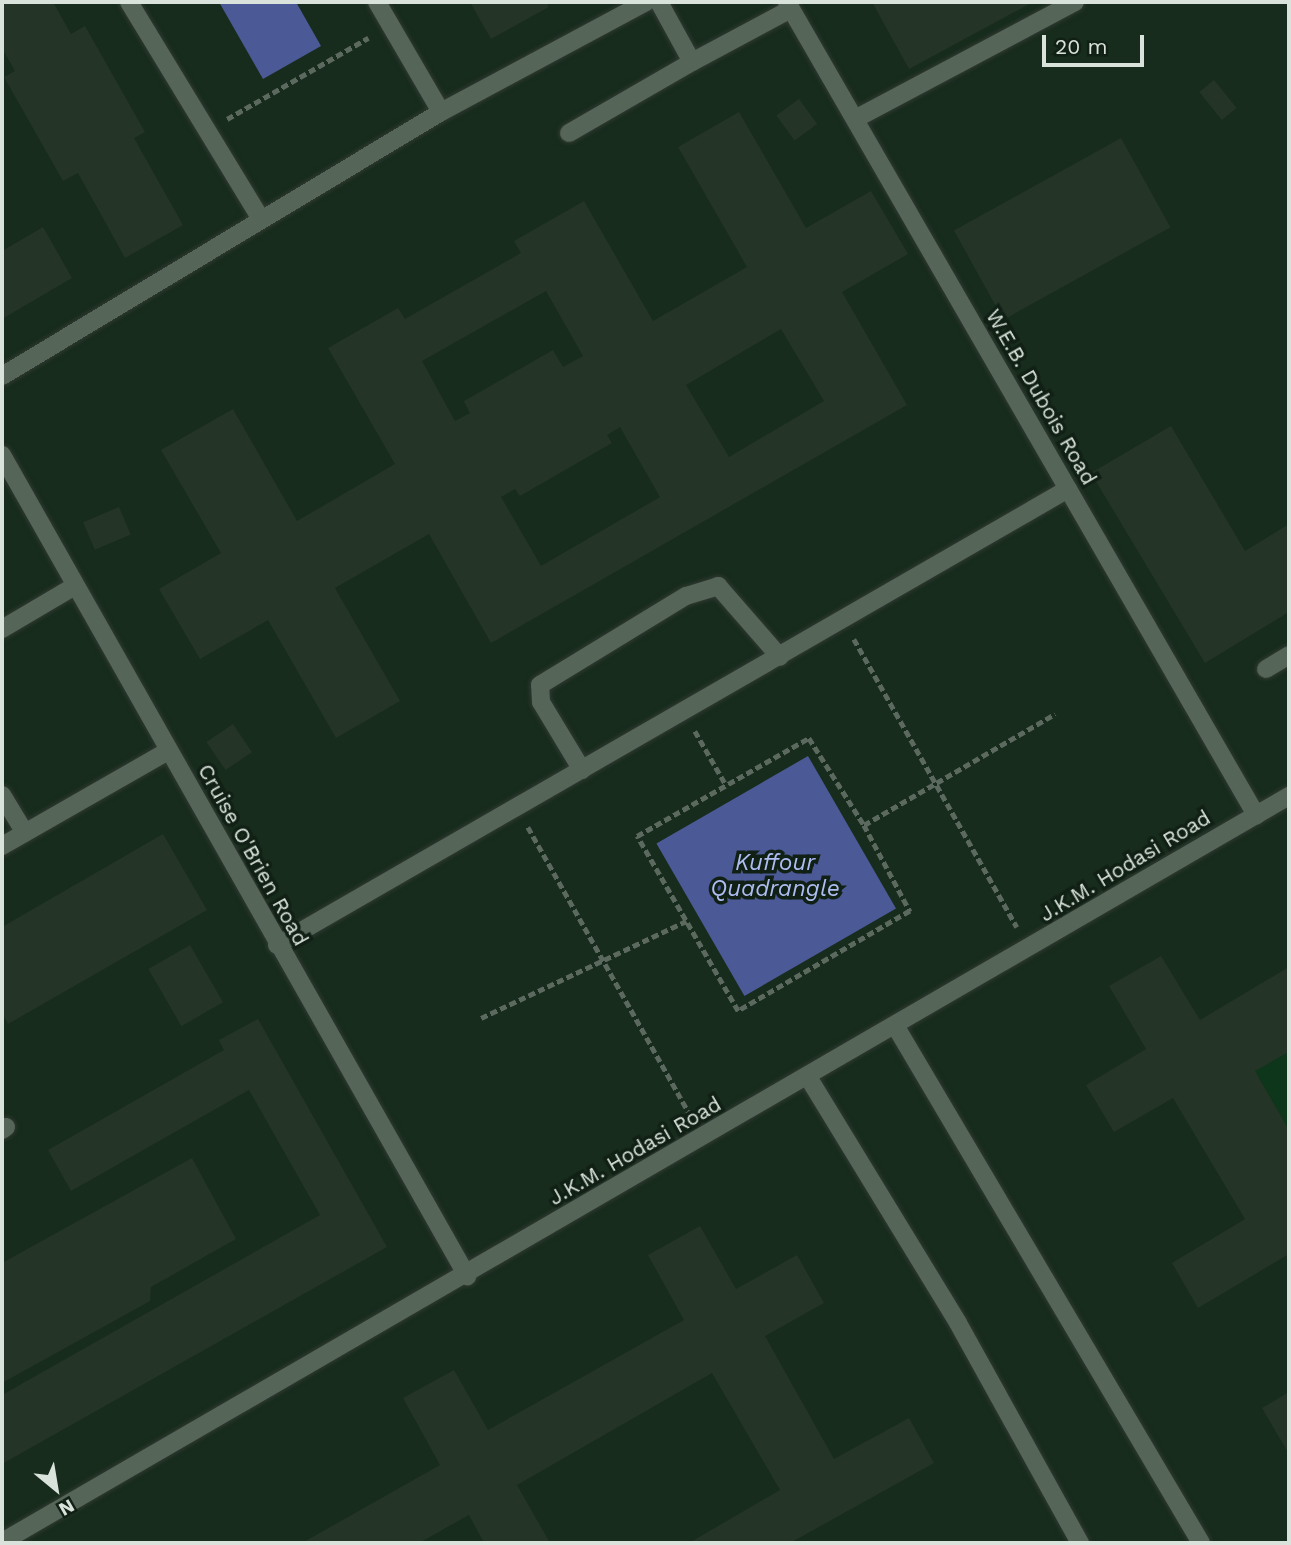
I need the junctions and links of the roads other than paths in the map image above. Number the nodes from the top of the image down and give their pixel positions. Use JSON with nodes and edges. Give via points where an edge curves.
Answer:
{"nodes":[{"id":1,"x":129,"y":2,"type":"edge"},
{"id":2,"x":377,"y":2,"type":"edge"},
{"id":3,"x":646,"y":2,"type":"edge"},
{"id":4,"x":659,"y":2,"type":"edge"},
{"id":5,"x":1075,"y":2,"type":"edge"},
{"id":6,"x":789,"y":5,"type":"edge"},
{"id":7,"x":692,"y":62,"type":"junction"},
{"id":8,"x":441,"y":112,"type":"junction"},
{"id":9,"x":855,"y":119,"type":"junction"},
{"id":10,"x":569,"y":133,"type":"dead end"},
{"id":11,"x":261,"y":219,"type":"junction"},
{"id":12,"x":2,"y":376,"type":"edge"},
{"id":13,"x":2,"y":455,"type":"edge"},
{"id":14,"x":1068,"y":489,"type":"junction"},
{"id":15,"x":75,"y":586,"type":"junction"},
{"id":16,"x":2,"y":629,"type":"edge"},
{"id":17,"x":1289,"y":655,"type":"edge"},
{"id":18,"x":780,"y":657,"type":"junction"},
{"id":19,"x":1266,"y":669,"type":"dead end"},
{"id":20,"x":169,"y":751,"type":"junction"},
{"id":21,"x":582,"y":770,"type":"junction"},
{"id":22,"x":2,"y":795,"type":"edge"},
{"id":23,"x":1289,"y":796,"type":"edge"},
{"id":24,"x":1255,"y":815,"type":"junction"},
{"id":25,"x":25,"y":833,"type":"junction"},
{"id":26,"x":2,"y":846,"type":"edge"},
{"id":27,"x":277,"y":945,"type":"junction"},
{"id":28,"x":896,"y":1027,"type":"junction"},
{"id":29,"x":808,"y":1077,"type":"junction"},
{"id":30,"x":467,"y":1276,"type":"junction"},
{"id":31,"x":2,"y":1542,"type":"edge"},
{"id":32,"x":1080,"y":1543,"type":"edge"},
{"id":33,"x":1200,"y":1543,"type":"edge"}],
"edges":[{"from":1,"to":11,"type":"street"},
{"from":2,"to":8,"type":"street"},
{"from":3,"to":8,"type":"street"},
{"from":4,"to":7,"type":"street"},
{"from":5,"to":9,"type":"street"},
{"from":6,"to":7,"type":"street"},
{"from":6,"to":9,"type":"street","name":"W.E.B. Dubois Road"},
{"from":7,"to":10,"type":"street"},
{"from":8,"to":11,"type":"street"},
{"from":9,"to":14,"type":"street","name":"W.E.B. Dubois Road"},
{"from":11,"to":12,"type":"street"},
{"from":13,"to":15,"type":"street","name":"Cruise O'Brien Road"},
{"from":14,"to":18,"type":"street"},
{"from":14,"to":24,"type":"street","name":"W.E.B. Dubois Road"},
{"from":15,"to":16,"type":"street"},
{"from":15,"to":20,"type":"street","name":"Cruise O'Brien Road"},
{"from":17,"to":19,"type":"street"},
{"from":18,"to":21,"type":"street"},
{"from":18,"to":21,"type":"street","via":[[718,586],[686,596],[540,685],[541,702]]},
{"from":20,"to":25,"type":"street"},
{"from":20,"to":27,"type":"street","name":"Cruise O'Brien Road"},
{"from":21,"to":27,"type":"street"},
{"from":22,"to":25,"type":"street"},
{"from":23,"to":24,"type":"street","name":"J.K.M. Hodasi Road"},
{"from":24,"to":28,"type":"street","name":"J.K.M. Hodasi Road"},
{"from":25,"to":26,"type":"street"},
{"from":27,"to":30,"type":"street","name":"Cruise O'Brien Road"},
{"from":28,"to":29,"type":"street","name":"J.K.M. Hodasi Road"},
{"from":28,"to":33,"type":"street"},
{"from":29,"to":30,"type":"street","name":"J.K.M. Hodasi Road"},
{"from":29,"to":32,"type":"street","via":[[957,1323]]},
{"from":30,"to":31,"type":"street","name":"J.K.M. Hodasi Road"}]}
